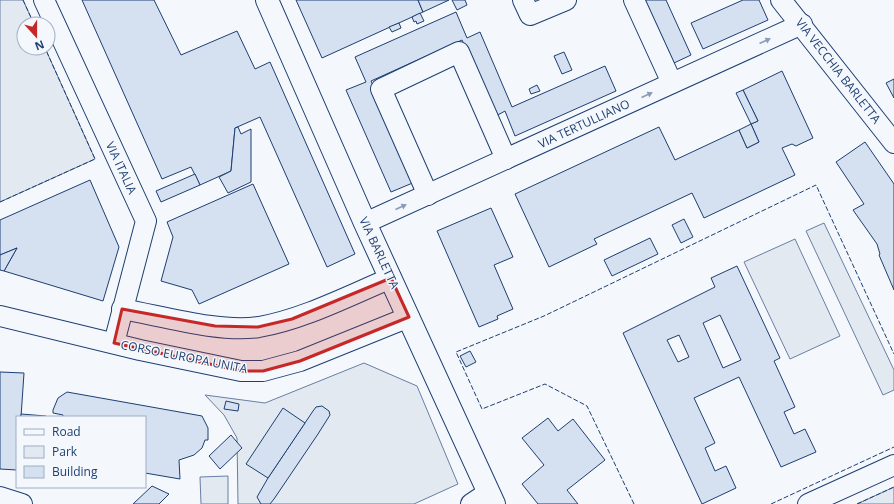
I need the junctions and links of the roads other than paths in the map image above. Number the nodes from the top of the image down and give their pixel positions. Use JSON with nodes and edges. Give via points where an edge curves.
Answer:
{"nodes":[{"id":1,"x":44,"y":0,"type":"edge"},
{"id":2,"x":267,"y":0,"type":"edge"},
{"id":3,"x":524,"y":0,"type":"edge"},
{"id":4,"x":566,"y":0,"type":"edge"},
{"id":5,"x":634,"y":0,"type":"edge"},
{"id":6,"x":781,"y":0,"type":"edge"},
{"id":7,"x":802,"y":24,"type":"junction"},
{"id":8,"x":672,"y":83,"type":"junction"},
{"id":9,"x":893,"y":139,"type":"edge"},
{"id":10,"x":506,"y":159,"type":"junction"},
{"id":11,"x":428,"y":195,"type":"junction"},
{"id":12,"x":365,"y":223,"type":"junction"},
{"id":13,"x":391,"y":278,"type":"junction"},
{"id":14,"x":122,"y":309,"type":"junction"},
{"id":15,"x":0,"y":316,"type":"edge"},
{"id":16,"x":409,"y":317,"type":"junction"},
{"id":17,"x":114,"y":343,"type":"junction"},
{"id":18,"x":894,"y":465,"type":"edge"},
{"id":19,"x":0,"y":497,"type":"edge"},
{"id":20,"x":492,"y":498,"type":"edge"},
{"id":21,"x":22,"y":504,"type":"edge"},
{"id":22,"x":471,"y":504,"type":"edge"},
{"id":23,"x":808,"y":504,"type":"edge"}],
"edges":[{"from":1,"to":14,"type":"street","name":"VIA ITALIA","via":[[146,221]]},
{"from":2,"to":12,"type":"main road","name":"VIA BARLETTA"},
{"from":3,"to":4,"type":"street","via":[[530,15]]},
{"from":5,"to":8,"type":"street"},
{"from":6,"to":7,"type":"street","name":"VIA VECCHIA BARLETTA"},
{"from":8,"to":7,"type":"street","name":"VIA TERTULLIANO","one_way":true},
{"from":7,"to":9,"type":"street","name":"VIA VECCHIA BARLETTA"},
{"from":10,"to":8,"type":"street","name":"VIA TERTULLIANO","one_way":true},
{"from":10,"to":11,"type":"street","name":"VIA TERTULLIANO"},
{"from":10,"to":11,"type":"street","via":[[459,52],[381,88]]},
{"from":12,"to":11,"type":"street","name":"VIA TERTULLIANO","one_way":true},
{"from":12,"to":13,"type":"main road","name":"VIA BARLETTA"},
{"from":13,"to":14,"type":"street","via":[[292,318],[258,327],[214,326]]},
{"from":13,"to":16,"type":"main road","name":"VIA BARLETTA"},
{"from":14,"to":17,"type":"street","name":"VIA ITALIA"},
{"from":15,"to":17,"type":"street","name":"CORSO EUROPA UNITA"},
{"from":16,"to":17,"type":"street","name":"CORSO EUROPA UNITA","via":[[300,361],[263,371],[241,371]]},
{"from":16,"to":20,"type":"main road","name":"VIA BARLETTA"},
{"from":18,"to":23,"type":"street"},
{"from":19,"to":21,"type":"street"},
{"from":20,"to":22,"type":"street"}]}
